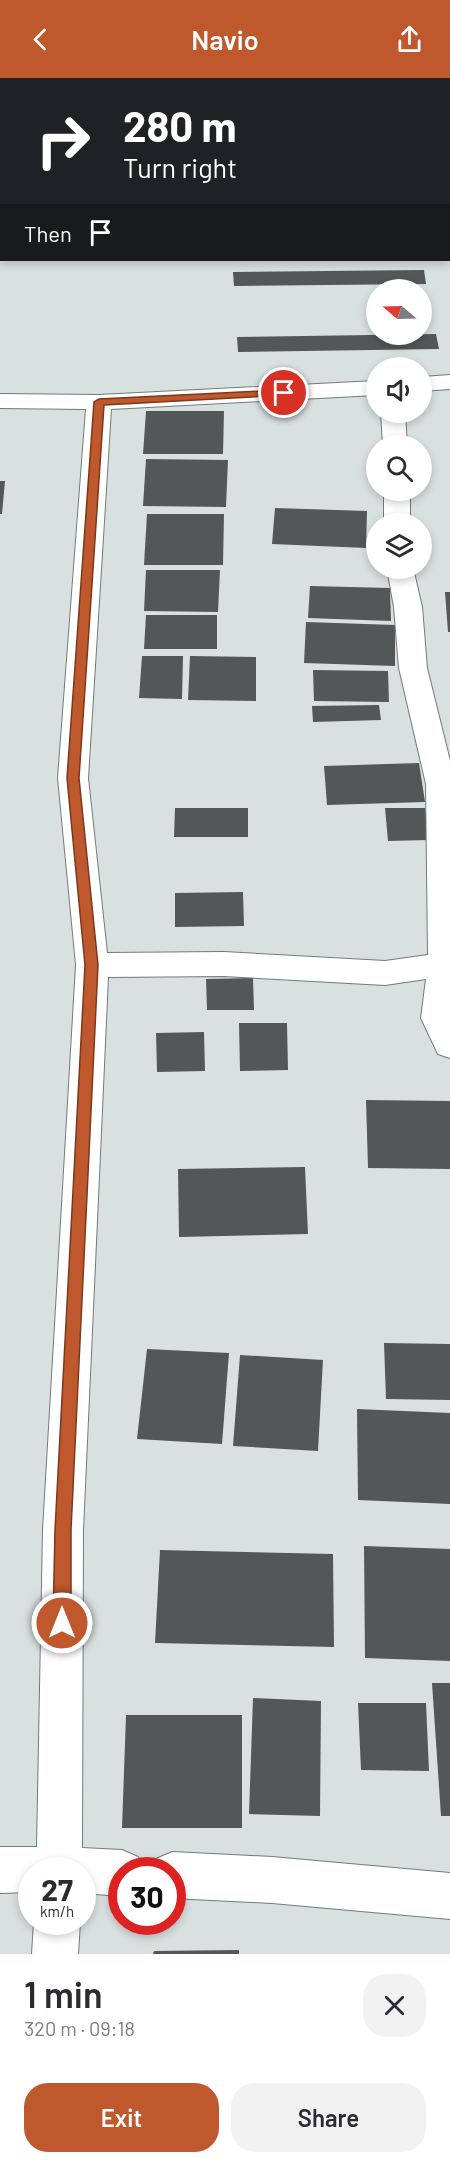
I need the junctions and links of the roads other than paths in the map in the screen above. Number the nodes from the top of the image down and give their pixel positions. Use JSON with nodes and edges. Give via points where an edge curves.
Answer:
{"nodes":[{"id":1,"x":450,"y":382,"type":"edge"},
{"id":2,"x":432,"y":383,"type":"edge"},
{"id":3,"x":366,"y":389,"type":"edge"},
{"id":4,"x":0,"y":401,"type":"edge"},
{"id":5,"x":99,"y":402,"type":"junction"},
{"id":6,"x":402,"y":579,"type":"edge"},
{"id":7,"x":447,"y":964,"type":"edge"},
{"id":8,"x":92,"y":965,"type":"junction"},
{"id":9,"x":450,"y":1045,"type":"edge"},
{"id":10,"x":59,"y":1857,"type":"edge"},
{"id":11,"x":0,"y":1870,"type":"edge"},
{"id":12,"x":18,"y":1870,"type":"edge"},
{"id":13,"x":186,"y":1876,"type":"edge"},
{"id":14,"x":450,"y":1896,"type":"edge"},
{"id":15,"x":56,"y":1935,"type":"edge"},
{"id":16,"x":55,"y":1954,"type":"edge"}],
"edges":[{"from":1,"to":2,"type":"street"},
{"from":3,"to":5,"type":"street"},
{"from":4,"to":5,"type":"street"},
{"from":5,"to":8,"type":"street","via":[[73,778]]},
{"from":6,"to":7,"type":"street","via":[[413,668],[441,784]]},
{"from":7,"to":8,"type":"street","via":[[385,974],[224,964]]},
{"from":7,"to":9,"type":"street","via":[[438,1018]]},
{"from":8,"to":10,"type":"street","via":[[63,1530]]},
{"from":11,"to":12,"type":"street"},
{"from":13,"to":14,"type":"street"},
{"from":15,"to":16,"type":"street"}]}
